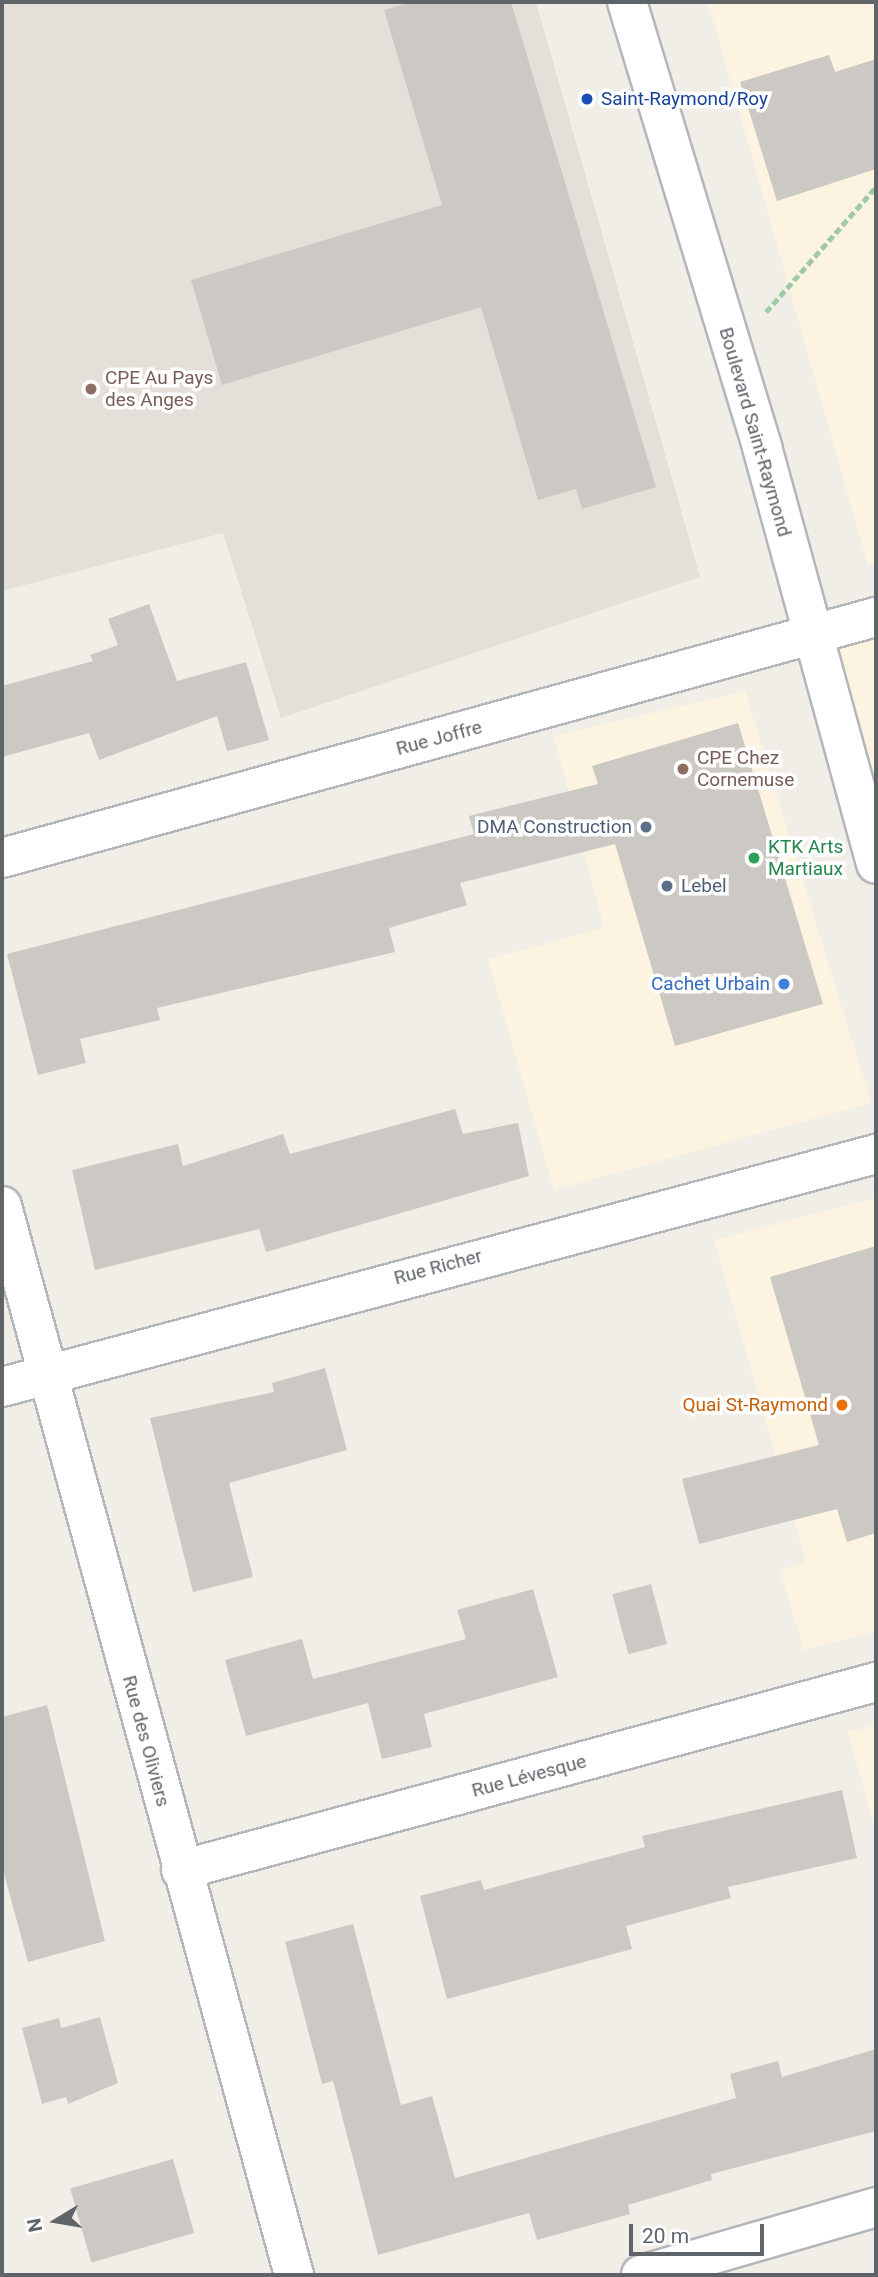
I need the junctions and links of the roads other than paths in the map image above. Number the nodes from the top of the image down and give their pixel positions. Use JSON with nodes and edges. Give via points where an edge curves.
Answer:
{"nodes":[{"id":1,"x":627,"y":2,"type":"edge"},
{"id":2,"x":876,"y":617,"type":"edge"},
{"id":3,"x":810,"y":635,"type":"junction"},
{"id":4,"x":2,"y":858,"type":"edge"},
{"id":5,"x":876,"y":864,"type":"edge"},
{"id":6,"x":876,"y":1154,"type":"edge"},
{"id":7,"x":2,"y":1206,"type":"edge"},
{"id":8,"x":49,"y":1375,"type":"junction"},
{"id":9,"x":2,"y":1387,"type":"edge"},
{"id":10,"x":876,"y":1682,"type":"edge"},
{"id":11,"x":181,"y":1870,"type":"junction"},
{"id":12,"x":876,"y":2207,"type":"edge"},
{"id":13,"x":294,"y":2275,"type":"edge"},
{"id":14,"x":641,"y":2275,"type":"edge"}],
"edges":[{"from":1,"to":3,"type":"street","name":"Boulevard Saint-Raymond","via":[[733,352]]},
{"from":2,"to":3,"type":"street","name":"Rue Joffre"},
{"from":3,"to":4,"type":"street","name":"Rue Joffre"},
{"from":3,"to":5,"type":"street","name":"Boulevard Saint-Raymond"},
{"from":6,"to":8,"type":"street","name":"Rue Richer"},
{"from":7,"to":8,"type":"street","name":"Rue des Oliviers"},
{"from":8,"to":9,"type":"street","name":"Rue Richer"},
{"from":8,"to":11,"type":"street","name":"Rue des Oliviers"},
{"from":10,"to":11,"type":"street","name":"Rue Lévesque"},
{"from":11,"to":13,"type":"street","name":"Rue des Oliviers"},
{"from":12,"to":14,"type":"street"}]}
